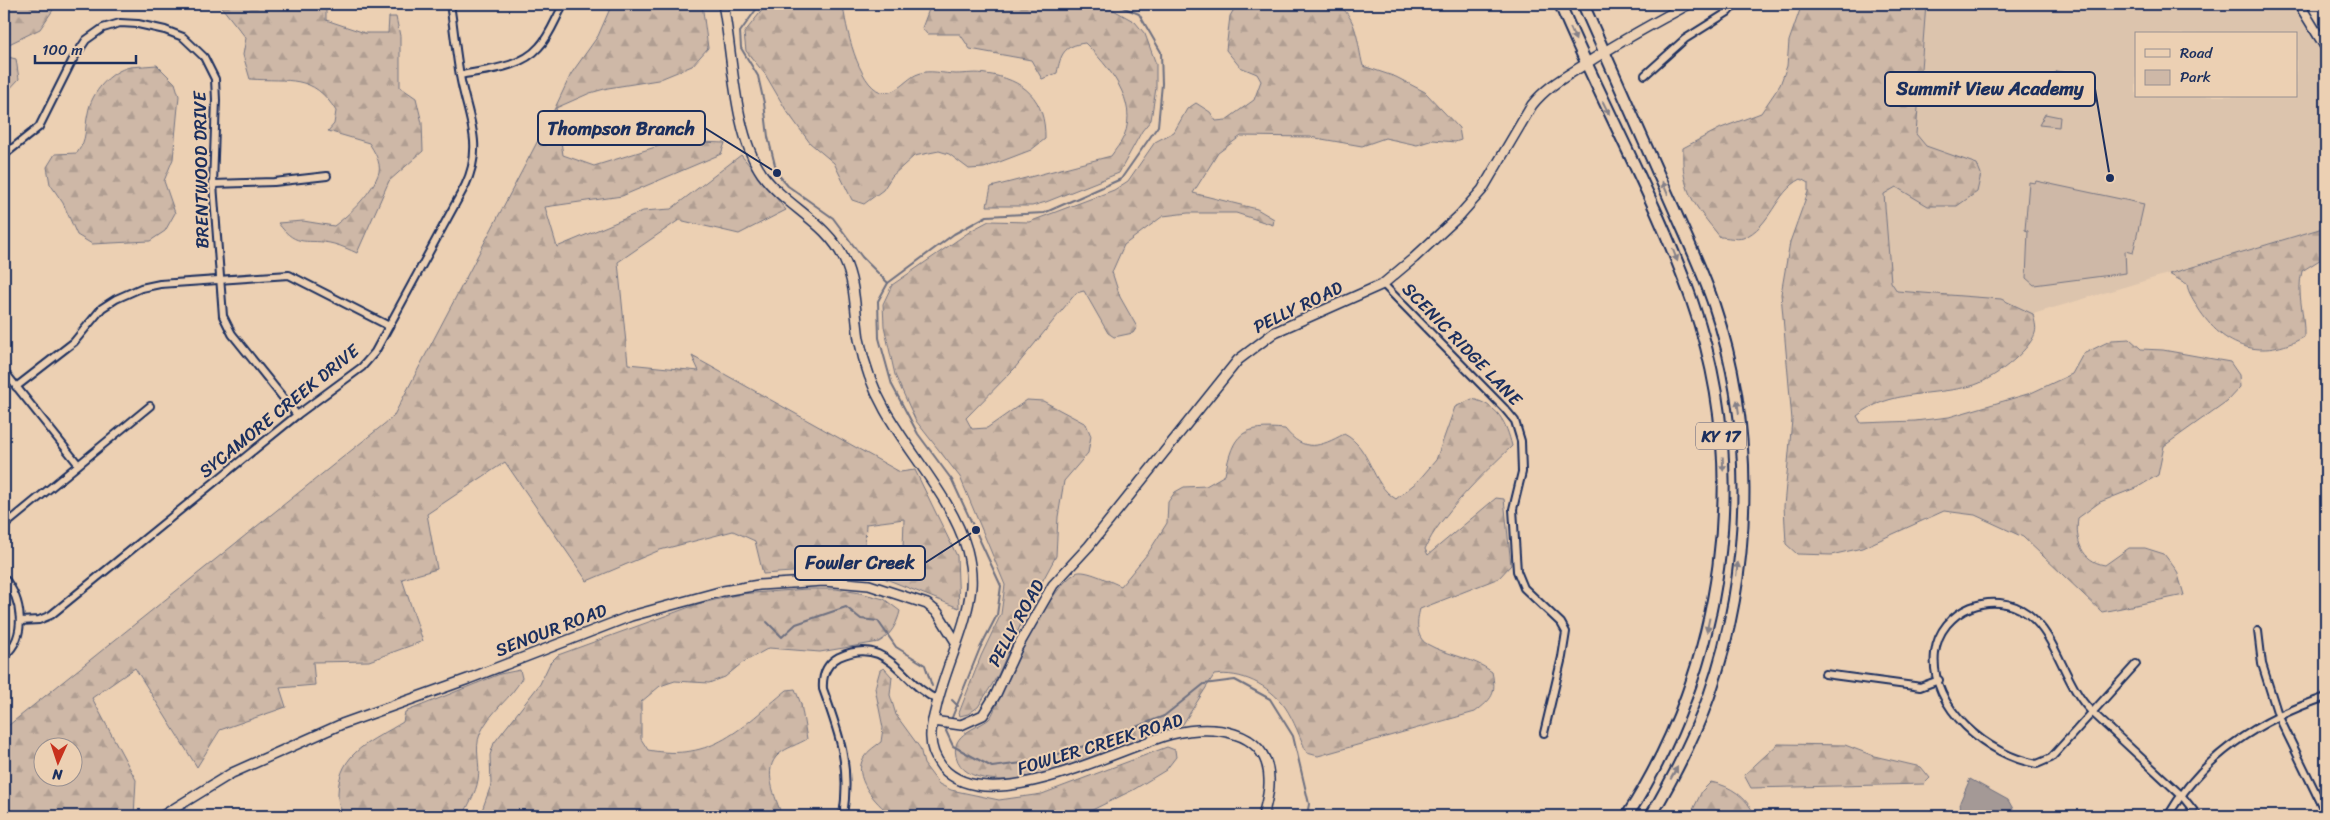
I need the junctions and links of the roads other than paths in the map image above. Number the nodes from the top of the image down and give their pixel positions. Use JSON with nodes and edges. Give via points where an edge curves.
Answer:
{"nodes":[{"id":1,"x":450,"y":4,"type":"edge"},
{"id":2,"x":564,"y":4,"type":"edge"},
{"id":3,"x":723,"y":4,"type":"edge"},
{"id":4,"x":1560,"y":4,"type":"edge"},
{"id":5,"x":1583,"y":4,"type":"edge"},
{"id":6,"x":1688,"y":4,"type":"edge"},
{"id":7,"x":1735,"y":4,"type":"edge"},
{"id":8,"x":2299,"y":4,"type":"edge"},
{"id":9,"x":2326,"y":48,"type":"edge"},
{"id":10,"x":1604,"y":52,"type":"junction"},
{"id":11,"x":1585,"y":64,"type":"junction"},
{"id":12,"x":460,"y":75,"type":"junction"},
{"id":13,"x":1645,"y":75,"type":"dead end"},
{"id":14,"x":4,"y":155,"type":"edge"},
{"id":15,"x":327,"y":176,"type":"dead end"},
{"id":16,"x":213,"y":184,"type":"junction"},
{"id":17,"x":218,"y":280,"type":"junction"},
{"id":18,"x":1383,"y":284,"type":"junction"},
{"id":19,"x":389,"y":326,"type":"junction"},
{"id":20,"x":4,"y":371,"type":"edge"},
{"id":21,"x":16,"y":387,"type":"junction"},
{"id":22,"x":150,"y":406,"type":"dead end"},
{"id":23,"x":297,"y":415,"type":"junction"},
{"id":24,"x":78,"y":464,"type":"junction"},
{"id":25,"x":4,"y":526,"type":"edge"},
{"id":26,"x":4,"y":578,"type":"edge"},
{"id":27,"x":20,"y":621,"type":"junction"},
{"id":28,"x":2258,"y":631,"type":"dead end"},
{"id":29,"x":956,"y":642,"type":"junction"},
{"id":30,"x":4,"y":656,"type":"edge"},
{"id":31,"x":2136,"y":664,"type":"dead end"},
{"id":32,"x":1825,"y":674,"type":"dead end"},
{"id":33,"x":1938,"y":680,"type":"junction"},
{"id":34,"x":2326,"y":697,"type":"edge"},
{"id":35,"x":938,"y":700,"type":"junction"},
{"id":36,"x":2092,"y":712,"type":"junction"},
{"id":37,"x":2278,"y":716,"type":"junction"},
{"id":38,"x":933,"y":722,"type":"junction"},
{"id":39,"x":1544,"y":733,"type":"dead end"},
{"id":40,"x":2182,"y":796,"type":"junction"},
{"id":41,"x":2326,"y":814,"type":"edge"},
{"id":42,"x":162,"y":816,"type":"edge"},
{"id":43,"x":843,"y":816,"type":"edge"},
{"id":44,"x":1263,"y":816,"type":"edge"},
{"id":45,"x":1627,"y":816,"type":"edge"},
{"id":46,"x":1651,"y":816,"type":"edge"},
{"id":47,"x":2168,"y":816,"type":"edge"},
{"id":48,"x":2198,"y":816,"type":"edge"}],
"edges":[{"from":1,"to":12,"type":"street","name":"SYCAMORE CREEK DRIVE"},
{"from":2,"to":12,"type":"street","via":[[541,46],[534,52],[513,63]]},
{"from":3,"to":29,"type":"street","name":"FOWLER CREEK ROAD","via":[[743,127],[751,153],[764,177],[824,231],[843,257],[851,281],[862,349],[874,388],[948,508],[965,544],[971,569],[971,588]]},
{"from":4,"to":11,"type":"main road","number":"KY 17","one_way":true},
{"from":5,"to":10,"type":"main road","number":"KY 17"},
{"from":6,"to":10,"type":"street","name":"PELLY ROAD"},
{"from":7,"to":13,"type":"street","via":[[1728,12],[1685,39]]},
{"from":8,"to":9,"type":"street"},
{"from":10,"to":11,"type":"street","name":"PELLY ROAD"},
{"from":46,"to":10,"type":"main road","number":"KY 17","one_way":true,"via":[[1697,727],[1726,634],[1742,524],[1741,437],[1731,371],[1714,305]]},
{"from":11,"to":18,"type":"street","name":"PELLY ROAD","via":[[1543,92],[1482,190],[1442,233]]},
{"from":11,"to":45,"type":"main road","number":"KY 17","one_way":true,"via":[[1669,241],[1692,302],[1713,379],[1722,454],[1720,554],[1707,632],[1680,717]]},
{"from":12,"to":19,"type":"street","name":"SYCAMORE CREEK DRIVE","via":[[475,143],[474,164]]},
{"from":14,"to":16,"type":"street","name":"BRENTWOOD DRIVE","via":[[39,127],[86,40],[103,28],[120,23],[138,24],[183,37],[204,58],[214,79]]},
{"from":15,"to":16,"type":"street"},
{"from":16,"to":17,"type":"street","name":"BRENTWOOD DRIVE"},
{"from":17,"to":19,"type":"street","via":[[289,275]]},
{"from":17,"to":21,"type":"street","via":[[160,284],[116,299],[93,316],[74,342]]},
{"from":17,"to":23,"type":"street","name":"BRENTWOOD DRIVE","via":[[220,306],[226,324]]},
{"from":18,"to":38,"type":"street","name":"PELLY ROAD","via":[[1275,332],[1238,360],[1089,546],[1053,585],[1017,648],[989,708],[983,715],[961,724]]},
{"from":18,"to":39,"type":"street","name":"SCENIC RIDGE LANE","via":[[1508,412],[1519,429],[1522,472],[1514,509],[1517,571],[1524,588],[1561,623],[1566,632]]},
{"from":19,"to":23,"type":"street","name":"SYCAMORE CREEK DRIVE","via":[[375,352],[362,367]]},
{"from":20,"to":21,"type":"street"},
{"from":21,"to":24,"type":"street"},
{"from":22,"to":24,"type":"street"},
{"from":23,"to":27,"type":"street","name":"SYCAMORE CREEK DRIVE","via":[[52,615],[39,620]]},
{"from":24,"to":25,"type":"street"},
{"from":26,"to":27,"type":"street","via":[[16,597]]},
{"from":27,"to":30,"type":"street","via":[[14,644]]},
{"from":28,"to":37,"type":"street","via":[[2264,672]]},
{"from":29,"to":35,"type":"street","name":"FOWLER CREEK ROAD"},
{"from":29,"to":42,"type":"street","name":"SENOUR ROAD","via":[[938,613],[927,604],[869,585],[824,581],[723,590],[631,616],[342,724],[232,773]]},
{"from":31,"to":36,"type":"street"},
{"from":32,"to":33,"type":"street","via":[[1914,686]]},
{"from":33,"to":36,"type":"street","via":[[1951,707],[1971,733],[1998,751],[2029,763],[2037,764],[2051,758]]},
{"from":33,"to":36,"type":"street","via":[[1935,653],[1949,622],[1974,605],[1986,602],[2008,604],[2020,608],[2036,621],[2076,693]]},
{"from":34,"to":37,"type":"street"},
{"from":35,"to":38,"type":"street","name":"FOWLER CREEK ROAD"},
{"from":35,"to":43,"type":"street","via":[[921,691],[896,664],[879,654],[857,652],[834,660],[827,667],[822,680],[845,758]]},
{"from":36,"to":40,"type":"street"},
{"from":37,"to":40,"type":"street","via":[[2228,747]]},
{"from":37,"to":41,"type":"street"},
{"from":38,"to":44,"type":"street","name":"FOWLER CREEK ROAD","via":[[931,740],[935,756],[946,772],[966,784],[999,788],[1043,782],[1173,734],[1202,730],[1230,732],[1256,746],[1265,759],[1270,781]]},
{"from":40,"to":47,"type":"street"},
{"from":40,"to":48,"type":"street"}]}
